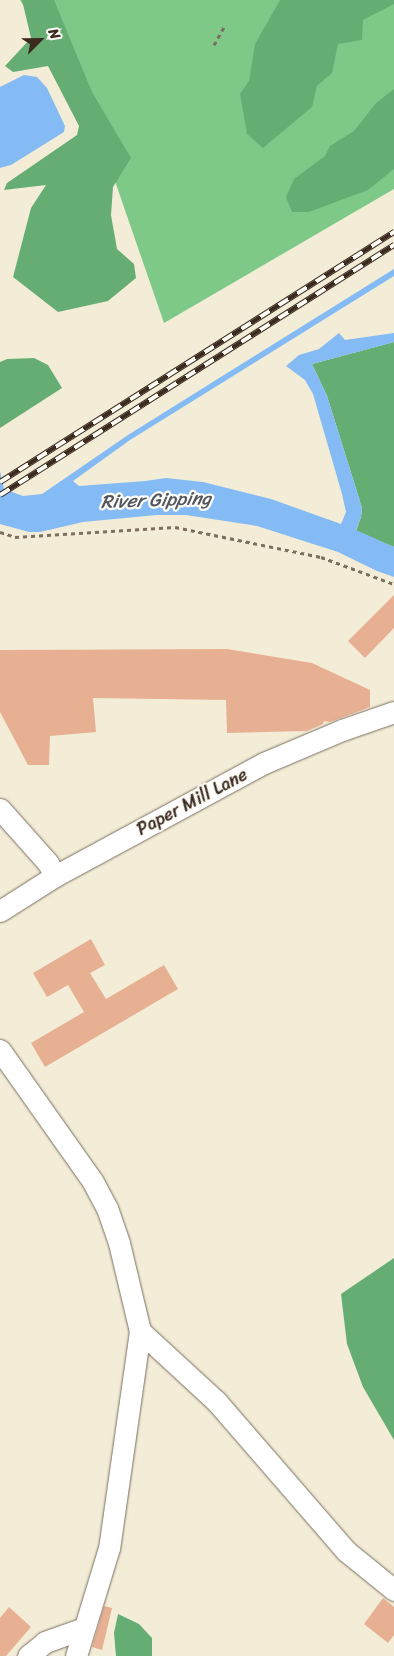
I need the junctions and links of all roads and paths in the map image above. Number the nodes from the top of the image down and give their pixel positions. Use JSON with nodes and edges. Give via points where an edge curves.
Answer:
{"nodes":[{"id":1,"x":225,"y":25,"type":"dead end"},
{"id":2,"x":214,"y":45,"type":"dead end"},
{"id":3,"x":0,"y":532,"type":"edge"},
{"id":4,"x":394,"y":584,"type":"edge"},
{"id":5,"x":394,"y":712,"type":"edge"},
{"id":6,"x":0,"y":809,"type":"edge"},
{"id":7,"x":55,"y":876,"type":"junction"},
{"id":8,"x":0,"y":911,"type":"edge"},
{"id":9,"x":0,"y":1050,"type":"edge"},
{"id":10,"x":140,"y":1331,"type":"junction"},
{"id":11,"x":394,"y":1590,"type":"edge"},
{"id":12,"x":84,"y":1628,"type":"junction"},
{"id":13,"x":28,"y":1656,"type":"edge"},
{"id":14,"x":76,"y":1656,"type":"edge"}],
"edges":[{"from":1,"to":2,"type":"path"},
{"from":3,"to":4,"type":"path","via":[[15,537],[176,527],[321,557]]},
{"from":5,"to":7,"type":"street","name":"Paper Mill Lane","via":[[342,730],[264,764]]},
{"from":6,"to":7,"type":"street","via":[[48,863]]},
{"from":7,"to":8,"type":"street","name":"Paper Mill Lane"},
{"from":9,"to":10,"type":"street","via":[[93,1182],[107,1208],[119,1243]]},
{"from":10,"to":11,"type":"street","via":[[217,1402],[346,1551]]},
{"from":10,"to":12,"type":"street","via":[[109,1548]]},
{"from":12,"to":13,"type":"street","via":[[45,1642]]},
{"from":12,"to":14,"type":"street"}]}
